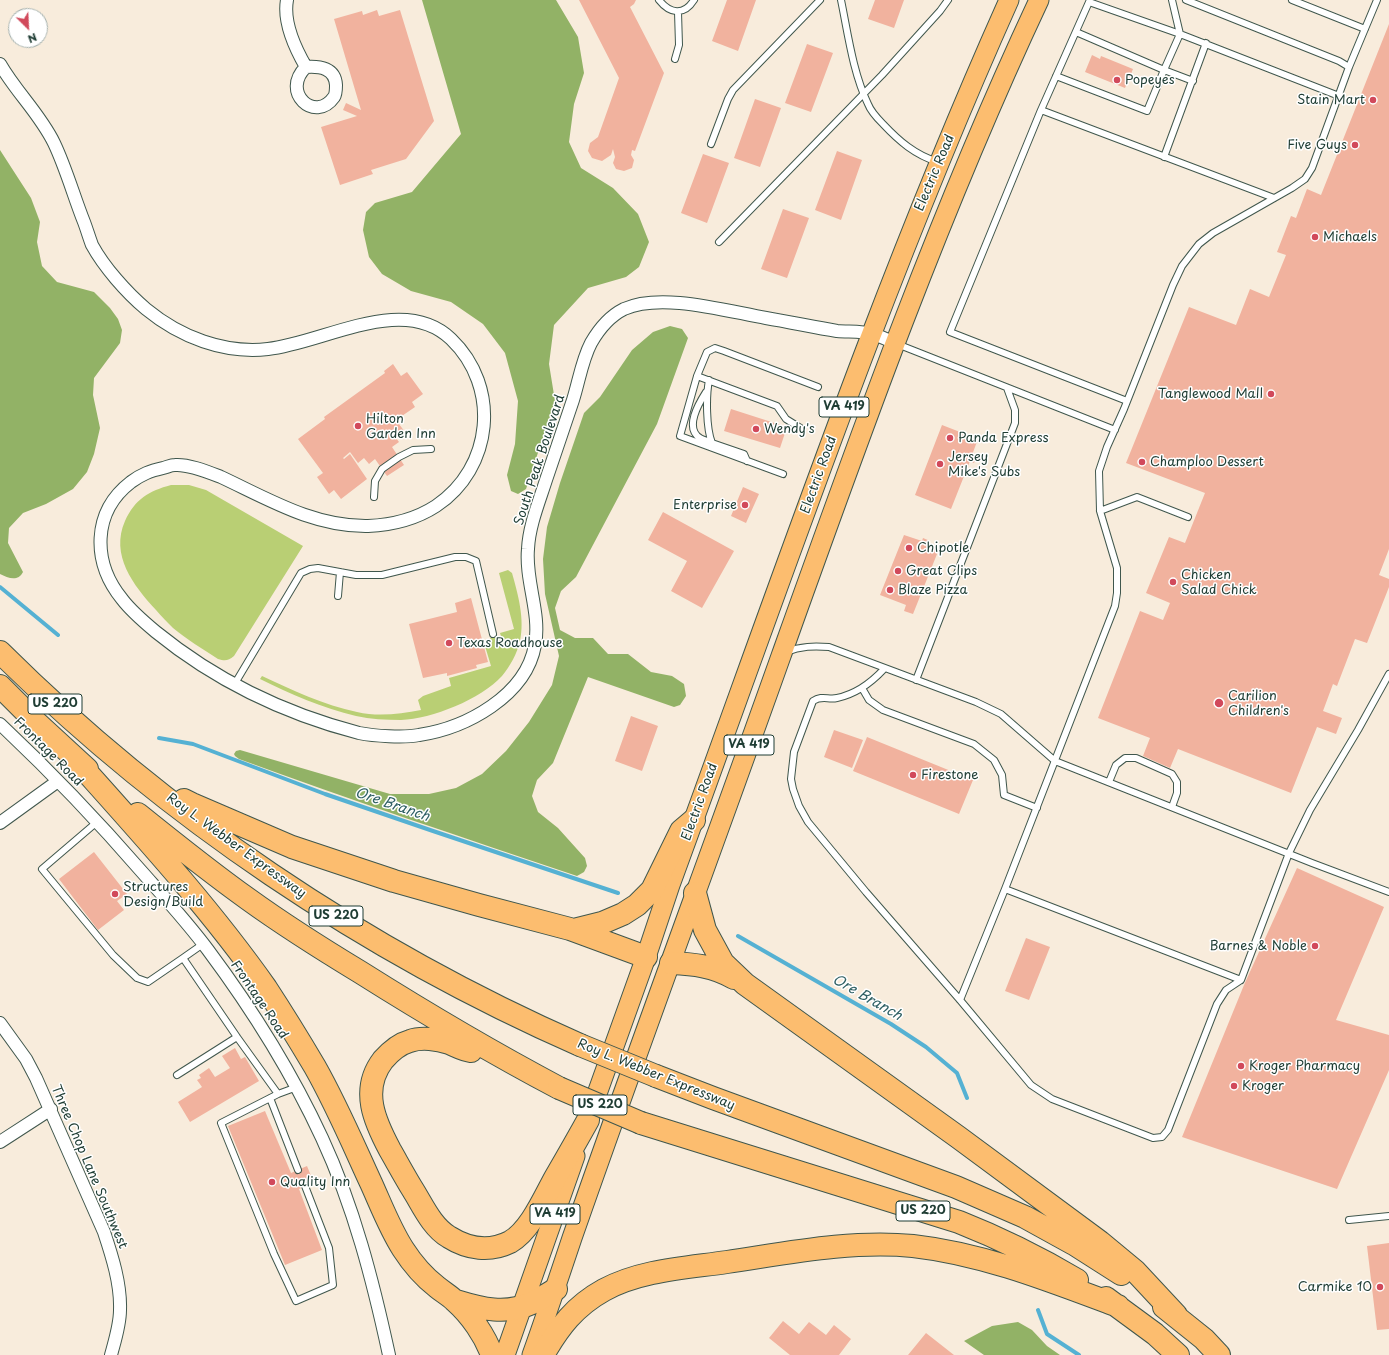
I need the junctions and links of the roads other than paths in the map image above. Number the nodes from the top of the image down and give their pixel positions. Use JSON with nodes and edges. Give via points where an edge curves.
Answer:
{"nodes":[{"id":1,"x":287,"y":0,"type":"edge"},
{"id":2,"x":659,"y":0,"type":"edge"},
{"id":3,"x":694,"y":0,"type":"edge"},
{"id":4,"x":820,"y":0,"type":"edge"},
{"id":5,"x":841,"y":0,"type":"edge"},
{"id":6,"x":948,"y":0,"type":"edge"},
{"id":7,"x":1009,"y":0,"type":"edge"},
{"id":8,"x":1039,"y":0,"type":"edge"},
{"id":9,"x":1172,"y":0,"type":"edge"},
{"id":10,"x":1186,"y":0,"type":"edge"},
{"id":11,"x":1292,"y":0,"type":"edge"},
{"id":12,"x":1377,"y":0,"type":"edge"},
{"id":13,"x":678,"y":12,"type":"junction"},
{"id":14,"x":1365,"y":29,"type":"junction"},
{"id":15,"x":1076,"y":32,"type":"junction"},
{"id":16,"x":1180,"y":34,"type":"junction"},
{"id":17,"x":1206,"y":44,"type":"junction"},
{"id":18,"x":675,"y":59,"type":"dead end"},
{"id":19,"x":0,"y":64,"type":"edge"},
{"id":20,"x":306,"y":67,"type":"dead end"},
{"id":21,"x":1349,"y":67,"type":"junction"},
{"id":22,"x":1164,"y":70,"type":"junction"},
{"id":23,"x":1056,"y":76,"type":"junction"},
{"id":24,"x":1193,"y":81,"type":"junction"},
{"id":25,"x":863,"y":94,"type":"junction"},
{"id":26,"x":1339,"y":96,"type":"junction"},
{"id":27,"x":1041,"y":110,"type":"junction"},
{"id":28,"x":711,"y":144,"type":"dead end"},
{"id":29,"x":1164,"y":157,"type":"junction"},
{"id":30,"x":939,"y":163,"type":"junction"},
{"id":31,"x":1274,"y":198,"type":"junction"},
{"id":32,"x":719,"y":242,"type":"dead end"},
{"id":33,"x":871,"y":334,"type":"junction"},
{"id":34,"x":895,"y":343,"type":"junction"},
{"id":35,"x":697,"y":376,"type":"junction"},
{"id":36,"x":709,"y":380,"type":"junction"},
{"id":37,"x":818,"y":386,"type":"dead end"},
{"id":38,"x":1007,"y":388,"type":"junction"},
{"id":39,"x":706,"y":392,"type":"junction"},
{"id":40,"x":1127,"y":401,"type":"junction"},
{"id":41,"x":802,"y":429,"type":"dead end"},
{"id":42,"x":1115,"y":430,"type":"junction"},
{"id":43,"x":712,"y":443,"type":"junction"},
{"id":44,"x":431,"y":449,"type":"dead end"},
{"id":45,"x":747,"y":461,"type":"junction"},
{"id":46,"x":783,"y":474,"type":"dead end"},
{"id":47,"x":374,"y":497,"type":"dead end"},
{"id":48,"x":1100,"y":511,"type":"junction"},
{"id":49,"x":1188,"y":517,"type":"dead end"},
{"id":50,"x":340,"y":572,"type":"junction"},
{"id":51,"x":338,"y":596,"type":"dead end"},
{"id":52,"x":493,"y":634,"type":"dead end"},
{"id":53,"x":0,"y":652,"type":"edge"},
{"id":54,"x":782,"y":655,"type":"junction"},
{"id":55,"x":884,"y":669,"type":"junction"},
{"id":56,"x":1389,"y":674,"type":"edge"},
{"id":57,"x":916,"y":680,"type":"junction"},
{"id":58,"x":234,"y":685,"type":"junction"},
{"id":59,"x":0,"y":686,"type":"edge"},
{"id":60,"x":862,"y":688,"type":"junction"},
{"id":61,"x":0,"y":724,"type":"edge"},
{"id":62,"x":112,"y":754,"type":"junction"},
{"id":63,"x":75,"y":759,"type":"junction"},
{"id":64,"x":1055,"y":761,"type":"junction"},
{"id":65,"x":58,"y":781,"type":"junction"},
{"id":66,"x":1109,"y":782,"type":"junction"},
{"id":67,"x":1172,"y":807,"type":"junction"},
{"id":68,"x":1037,"y":808,"type":"junction"},
{"id":69,"x":694,"y":820,"type":"junction"},
{"id":70,"x":97,"y":822,"type":"junction"},
{"id":71,"x":0,"y":823,"type":"edge"},
{"id":72,"x":1289,"y":853,"type":"junction"},
{"id":73,"x":1005,"y":889,"type":"junction"},
{"id":74,"x":1389,"y":892,"type":"edge"},
{"id":75,"x":695,"y":894,"type":"junction"},
{"id":76,"x":574,"y":930,"type":"junction"},
{"id":77,"x":203,"y":944,"type":"junction"},
{"id":78,"x":646,"y":957,"type":"junction"},
{"id":79,"x":183,"y":958,"type":"junction"},
{"id":80,"x":671,"y":963,"type":"junction"},
{"id":81,"x":1241,"y":980,"type":"junction"},
{"id":82,"x":745,"y":984,"type":"junction"},
{"id":83,"x":960,"y":1000,"type":"junction"},
{"id":84,"x":0,"y":1023,"type":"edge"},
{"id":85,"x":237,"y":1037,"type":"junction"},
{"id":86,"x":501,"y":1057,"type":"junction"},
{"id":87,"x":177,"y":1075,"type":"dead end"},
{"id":88,"x":297,"y":1087,"type":"junction"},
{"id":89,"x":278,"y":1094,"type":"junction"},
{"id":90,"x":270,"y":1098,"type":"junction"},
{"id":91,"x":51,"y":1109,"type":"junction"},
{"id":92,"x":588,"y":1120,"type":"junction"},
{"id":93,"x":0,"y":1142,"type":"edge"},
{"id":94,"x":298,"y":1170,"type":"dead end"},
{"id":95,"x":305,"y":1186,"type":"dead end"},
{"id":96,"x":1389,"y":1216,"type":"edge"},
{"id":97,"x":1350,"y":1220,"type":"dead end"},
{"id":98,"x":556,"y":1289,"type":"junction"},
{"id":99,"x":456,"y":1301,"type":"junction"},
{"id":100,"x":1118,"y":1306,"type":"junction"},
{"id":101,"x":522,"y":1307,"type":"junction"},
{"id":102,"x":1176,"y":1315,"type":"junction"},
{"id":103,"x":111,"y":1355,"type":"edge"},
{"id":104,"x":389,"y":1355,"type":"edge"},
{"id":105,"x":492,"y":1355,"type":"edge"},
{"id":106,"x":505,"y":1355,"type":"edge"},
{"id":107,"x":532,"y":1355,"type":"edge"},
{"id":108,"x":543,"y":1355,"type":"edge"},
{"id":109,"x":1178,"y":1355,"type":"edge"},
{"id":110,"x":1219,"y":1355,"type":"edge"}],
"edges":[{"from":1,"to":20,"type":"street","via":[[287,20]]},
{"from":2,"to":13,"type":"lane","via":[[671,11]]},
{"from":3,"to":13,"type":"lane","via":[[686,9]]},
{"from":4,"to":28,"type":"lane","via":[[733,90]]},
{"from":5,"to":25,"type":"lane"},
{"from":6,"to":25,"type":"lane"},
{"from":7,"to":30,"type":"main road","name":"Electric Road","number":"VA 419"},
{"from":8,"to":34,"type":"main road","name":"Electric Road","number":"VA 419","via":[[955,194]]},
{"from":9,"to":16,"type":"lane"},
{"from":10,"to":21,"type":"lane"},
{"from":11,"to":14,"type":"lane"},
{"from":12,"to":14,"type":"lane"},
{"from":13,"to":18,"type":"lane","via":[[679,45]]},
{"from":14,"to":21,"type":"lane"},
{"from":15,"to":16,"type":"lane","via":[[1089,2]]},
{"from":15,"to":22,"type":"lane"},
{"from":15,"to":23,"type":"lane"},
{"from":16,"to":17,"type":"lane"},
{"from":16,"to":22,"type":"lane"},
{"from":17,"to":24,"type":"lane"},
{"from":17,"to":26,"type":"lane"},
{"from":19,"to":58,"type":"street","name":"South Peak Boulevard","via":[[54,142],[92,244],[114,276],[144,308],[168,325],[195,339],[228,348],[266,350],[305,342],[357,326],[415,320],[441,330],[460,347],[475,373],[484,401],[484,430],[476,459],[458,486],[436,506],[408,520],[374,526],[341,525],[319,520],[284,507],[204,469],[175,465],[144,473],[120,491],[104,516],[100,544],[105,571],[120,598],[181,653]]},
{"from":21,"to":26,"type":"lane"},
{"from":22,"to":23,"type":"lane","via":[[1147,111]]},
{"from":22,"to":24,"type":"lane"},
{"from":23,"to":27,"type":"lane"},
{"from":24,"to":29,"type":"lane"},
{"from":25,"to":30,"type":"lane","via":[[873,113],[897,139],[915,153]]},
{"from":25,"to":32,"type":"lane"},
{"from":26,"to":31,"type":"lane","via":[[1312,168],[1305,178]]},
{"from":27,"to":29,"type":"lane"},
{"from":27,"to":40,"type":"lane","via":[[950,332]]},
{"from":29,"to":31,"type":"lane"},
{"from":30,"to":33,"type":"main road","name":"Electric Road","number":"VA 419"},
{"from":31,"to":40,"type":"lane","via":[[1212,233],[1199,244],[1182,266],[1172,285]]},
{"from":33,"to":34,"type":"street","name":"South Peak Boulevard"},
{"from":33,"to":58,"type":"street","name":"South Peak Boulevard","via":[[839,331],[679,302],[645,303],[620,311],[601,327],[587,350],[578,386],[536,512],[528,548],[529,579],[535,607],[536,644],[525,673],[501,700],[461,724],[416,736],[366,735],[297,714]]},
{"from":33,"to":69,"type":"main road","name":"Electric Road","number":"VA 419"},
{"from":34,"to":38,"type":"lane"},
{"from":34,"to":54,"type":"main road","name":"Electric Road","number":"VA 419"},
{"from":35,"to":36,"type":"lane"},
{"from":35,"to":37,"type":"lane","via":[[707,352],[715,348]]},
{"from":35,"to":45,"type":"lane","via":[[680,436]]},
{"from":36,"to":39,"type":"lane"},
{"from":36,"to":41,"type":"lane","via":[[777,406],[786,419]]},
{"from":38,"to":42,"type":"lane"},
{"from":38,"to":57,"type":"lane","via":[[1015,410],[1015,423]]},
{"from":39,"to":43,"type":"lane"},
{"from":39,"to":43,"type":"lane","via":[[697,406],[693,420],[694,430],[699,438]]},
{"from":40,"to":42,"type":"lane"},
{"from":42,"to":48,"type":"lane","via":[[1099,471]]},
{"from":43,"to":45,"type":"lane","via":[[744,454]]},
{"from":44,"to":47,"type":"lane","via":[[413,450],[382,469],[375,481]]},
{"from":45,"to":46,"type":"lane"},
{"from":48,"to":49,"type":"lane","via":[[1137,497]]},
{"from":48,"to":64,"type":"lane","via":[[1117,568],[1115,606]]},
{"from":50,"to":51,"type":"lane"},
{"from":50,"to":52,"type":"lane","via":[[356,575],[382,574],[455,557],[476,560]]},
{"from":50,"to":58,"type":"lane","via":[[318,568],[302,572]]},
{"from":53,"to":62,"type":"highway","number":"US 220","via":[[34,686]]},
{"from":54,"to":55,"type":"lane","via":[[802,647],[829,647]]},
{"from":54,"to":75,"type":"main road","name":"Electric Road","number":"VA 419"},
{"from":55,"to":57,"type":"lane"},
{"from":55,"to":60,"type":"lane"},
{"from":56,"to":72,"type":"lane","via":[[1310,810]]},
{"from":57,"to":64,"type":"lane","via":[[1001,714]]},
{"from":59,"to":63,"type":"highway","number":"US 220"},
{"from":60,"to":68,"type":"lane","via":[[869,700],[882,710],[974,744],[994,760],[1002,775],[1004,795]]},
{"from":60,"to":83,"type":"lane","via":[[847,695],[835,698],[819,697],[813,701],[794,752],[791,778],[793,789],[808,822]]},
{"from":61,"to":65,"type":"street","name":"Frontage Road"},
{"from":62,"to":76,"type":"highway","via":[[192,804],[292,847],[394,881]]},
{"from":62,"to":102,"type":"highway","name":"Roy L. Webber Expressway","number":"US 220","bridge":true,"via":[[208,830],[352,927],[417,964],[519,1017],[580,1045],[713,1098],[956,1187],[1025,1217],[1074,1244]]},
{"from":63,"to":86,"type":"highway","number":"US 220","via":[[136,812],[249,900],[434,1019]]},
{"from":63,"to":99,"type":"highway","via":[[157,851],[266,988],[316,1069],[346,1126],[390,1227],[403,1249],[427,1278]]},
{"from":64,"to":66,"type":"lane"},
{"from":64,"to":68,"type":"lane"},
{"from":65,"to":70,"type":"street","name":"Frontage Road"},
{"from":65,"to":71,"type":"street"},
{"from":66,"to":67,"type":"lane"},
{"from":66,"to":67,"type":"lane","via":[[1116,765],[1125,758],[1136,758],[1172,774],[1177,782],[1177,793]]},
{"from":67,"to":72,"type":"lane"},
{"from":68,"to":73,"type":"lane"},
{"from":69,"to":76,"type":"highway","via":[[681,832],[652,890],[637,905],[602,923]]},
{"from":69,"to":78,"type":"main road","name":"Electric Road","number":"VA 419"},
{"from":70,"to":77,"type":"street","name":"Frontage Road"},
{"from":70,"to":79,"type":"lane","via":[[42,869],[113,954],[138,978],[148,982]]},
{"from":72,"to":74,"type":"lane"},
{"from":72,"to":81,"type":"lane"},
{"from":73,"to":81,"type":"lane"},
{"from":73,"to":83,"type":"lane"},
{"from":75,"to":80,"type":"main road","number":"VA 419"},
{"from":75,"to":82,"type":"highway","via":[[705,930],[723,963]]},
{"from":76,"to":78,"type":"highway"},
{"from":77,"to":79,"type":"lane"},
{"from":77,"to":88,"type":"street","name":"Frontage Road","via":[[244,1000]]},
{"from":78,"to":80,"type":"main road"},
{"from":78,"to":92,"type":"main road","number":"VA 419"},
{"from":79,"to":85,"type":"lane"},
{"from":80,"to":82,"type":"highway","via":[[712,968]]},
{"from":80,"to":98,"type":"main road"},
{"from":81,"to":83,"type":"lane","via":[[1226,990],[1217,1004],[1168,1130],[1162,1137],[1153,1138],[1052,1099],[1031,1085]]},
{"from":82,"to":102,"type":"highway","via":[[1100,1242],[1135,1271]]},
{"from":84,"to":91,"type":"street","name":"Three Chop Lane Southwest","via":[[26,1059]]},
{"from":85,"to":87,"type":"lane"},
{"from":85,"to":89,"type":"lane"},
{"from":86,"to":92,"type":"highway","via":[[463,1050],[448,1042],[419,1039],[410,1041],[388,1054],[373,1079],[371,1096],[378,1128],[435,1225],[448,1237],[460,1243],[488,1249],[512,1241],[536,1213]]},
{"from":86,"to":100,"type":"highway","number":"US 220","bridge":true,"via":[[559,1088],[641,1123],[959,1222],[1041,1259]]},
{"from":88,"to":89,"type":"lane"},
{"from":88,"to":104,"type":"street","name":"Frontage Road","via":[[344,1190],[371,1276]]},
{"from":89,"to":90,"type":"lane"},
{"from":90,"to":94,"type":"lane"},
{"from":90,"to":95,"type":"lane","via":[[220,1123],[296,1301],[333,1285],[329,1248]]},
{"from":91,"to":93,"type":"street"},
{"from":91,"to":103,"type":"street","name":"Three Chop Lane Southwest","via":[[112,1254],[120,1310]]},
{"from":92,"to":101,"type":"main road","number":"VA 419"},
{"from":96,"to":97,"type":"lane"},
{"from":98,"to":101,"type":"highway"},
{"from":98,"to":107,"type":"main road"},
{"from":99,"to":101,"type":"highway","via":[[491,1310]]},
{"from":99,"to":105,"type":"highway","via":[[488,1343]]},
{"from":100,"to":108,"type":"highway","via":[[1038,1276],[949,1252],[912,1246],[848,1246],[655,1273],[625,1281],[581,1305],[567,1319]]},
{"from":100,"to":109,"type":"highway","number":"US 220"},
{"from":101,"to":106,"type":"main road","number":"VA 419"},
{"from":102,"to":110,"type":"highway","name":"Roy L. Webber Expressway","number":"US 220"}]}
